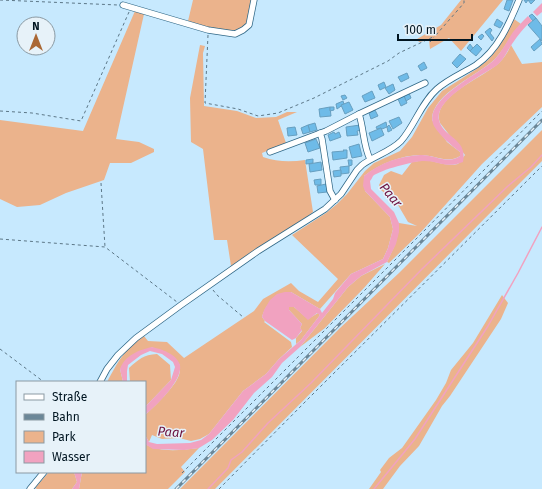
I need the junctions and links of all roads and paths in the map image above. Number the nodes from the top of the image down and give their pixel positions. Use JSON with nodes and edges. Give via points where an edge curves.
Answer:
{"nodes":[{"id":1,"x":0,"y":0,"type":"edge"},
{"id":2,"x":254,"y":0,"type":"edge"},
{"id":3,"x":464,"y":0,"type":"edge"},
{"id":4,"x":520,"y":0,"type":"edge"},
{"id":5,"x":124,"y":5,"type":"joint"},
{"id":6,"x":131,"y":7,"type":"junction"},
{"id":7,"x":208,"y":30,"type":"junction"},
{"id":8,"x":435,"y":36,"type":"junction"},
{"id":9,"x":430,"y":42,"type":"dead end"},
{"id":10,"x":425,"y":83,"type":"dead end"},
{"id":11,"x":0,"y":111,"type":"edge"},
{"id":12,"x":542,"y":111,"type":"edge"},
{"id":13,"x":359,"y":114,"type":"junction"},
{"id":14,"x":320,"y":133,"type":"junction"},
{"id":15,"x":270,"y":152,"type":"dead end"},
{"id":16,"x":370,"y":159,"type":"junction"},
{"id":17,"x":542,"y":166,"type":"edge"},
{"id":18,"x":101,"y":183,"type":"dead end"},
{"id":19,"x":335,"y":200,"type":"junction"},
{"id":20,"x":0,"y":239,"type":"edge"},
{"id":21,"x":105,"y":248,"type":"junction"},
{"id":22,"x":210,"y":284,"type":"junction"},
{"id":23,"x":181,"y":305,"type":"junction"},
{"id":24,"x":243,"y":317,"type":"dead end"},
{"id":25,"x":0,"y":349,"type":"edge"},
{"id":26,"x":43,"y":381,"type":"edge"},
{"id":27,"x":101,"y":381,"type":"edge"},
{"id":28,"x":43,"y":473,"type":"edge"},
{"id":29,"x":182,"y":473,"type":"dead end"},
{"id":30,"x":30,"y":489,"type":"edge"},
{"id":31,"x":219,"y":489,"type":"edge"}],
"edges":[{"from":1,"to":5,"type":"path"},
{"from":2,"to":7,"type":"street","via":[[249,24],[243,30],[235,34]]},
{"from":3,"to":8,"type":"path"},
{"from":4,"to":16,"type":"street","via":[[508,27],[487,55],[478,64],[437,89],[406,135],[394,147]]},
{"from":5,"to":6,"type":"street"},
{"from":6,"to":7,"type":"street"},
{"from":6,"to":11,"type":"path","via":[[82,121]]},
{"from":7,"to":8,"type":"path","via":[[205,103],[238,109],[258,116],[278,113],[314,98],[388,61],[399,52]]},
{"from":8,"to":9,"type":"path"},
{"from":10,"to":13,"type":"street"},
{"from":12,"to":29,"type":"path"},
{"from":13,"to":14,"type":"street"},
{"from":13,"to":16,"type":"street"},
{"from":14,"to":15,"type":"street"},
{"from":14,"to":19,"type":"street","via":[[330,191]]},
{"from":16,"to":19,"type":"street","via":[[357,170]]},
{"from":17,"to":31,"type":"path"},
{"from":18,"to":21,"type":"path"},
{"from":19,"to":22,"type":"street","via":[[312,218]]},
{"from":20,"to":21,"type":"path"},
{"from":21,"to":23,"type":"path"},
{"from":22,"to":23,"type":"street"},
{"from":22,"to":24,"type":"path","via":[[217,295]]},
{"from":23,"to":27,"type":"street","via":[[136,338],[118,355]]},
{"from":25,"to":26,"type":"path"},
{"from":28,"to":30,"type":"street"}]}
